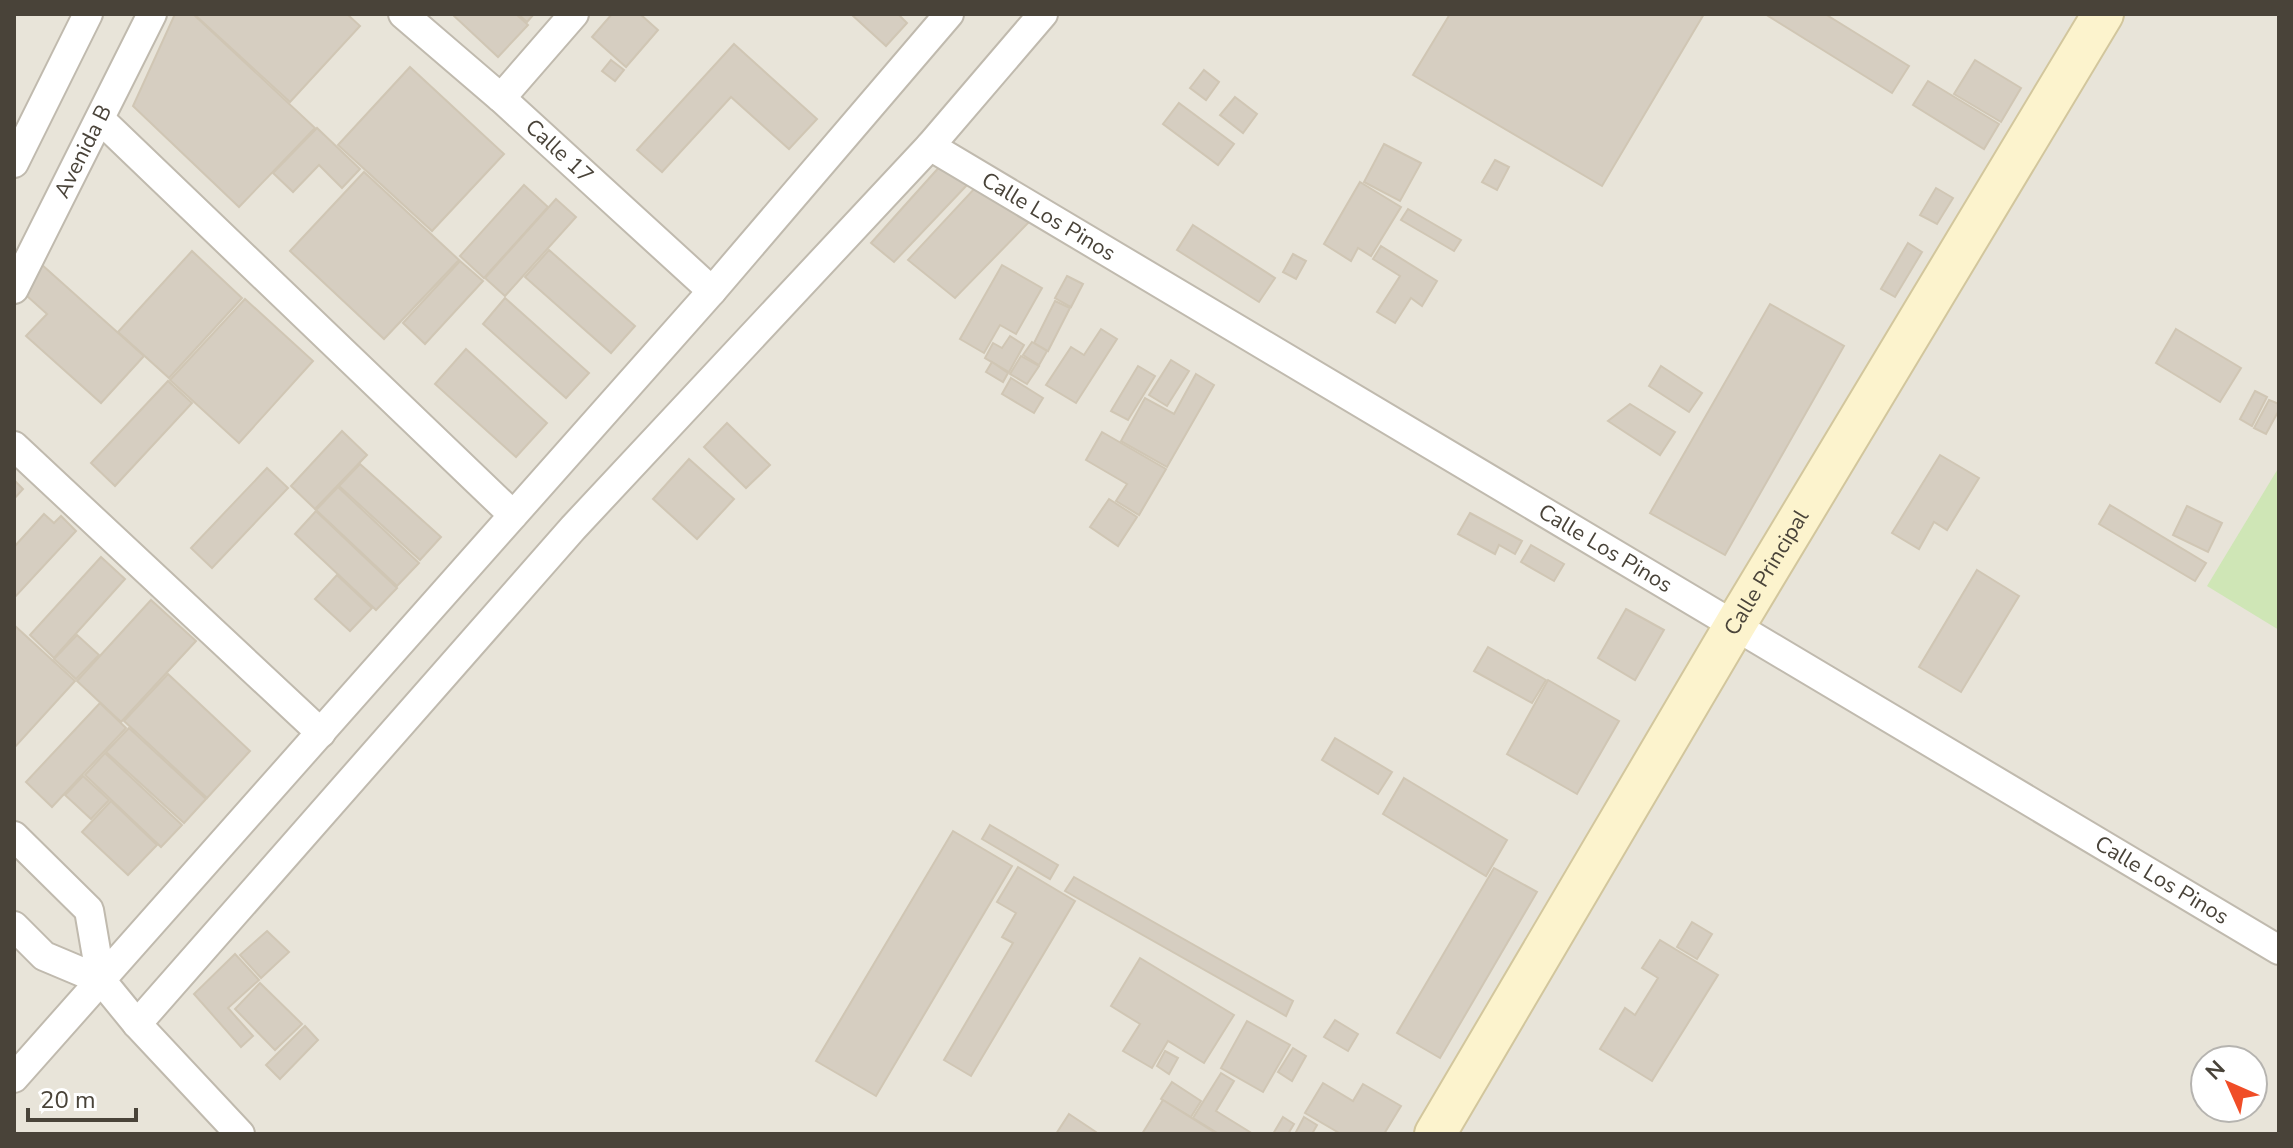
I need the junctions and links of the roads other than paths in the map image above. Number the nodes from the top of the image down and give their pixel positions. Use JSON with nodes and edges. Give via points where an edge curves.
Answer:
{"nodes":[{"id":1,"x":88,"y":14,"type":"edge"},
{"id":2,"x":152,"y":14,"type":"edge"},
{"id":3,"x":403,"y":14,"type":"edge"},
{"id":4,"x":574,"y":14,"type":"edge"},
{"id":5,"x":949,"y":14,"type":"edge"},
{"id":6,"x":1043,"y":14,"type":"edge"},
{"id":7,"x":2103,"y":14,"type":"edge"},
{"id":8,"x":501,"y":98,"type":"junction"},
{"id":9,"x":100,"y":119,"type":"junction"},
{"id":10,"x":930,"y":146,"type":"junction"},
{"id":11,"x":14,"y":163,"type":"edge"},
{"id":12,"x":14,"y":289,"type":"edge"},
{"id":13,"x":712,"y":291,"type":"junction"},
{"id":14,"x":14,"y":446,"type":"edge"},
{"id":15,"x":513,"y":515,"type":"junction"},
{"id":16,"x":1735,"y":625,"type":"junction"},
{"id":17,"x":321,"y":733,"type":"junction"},
{"id":18,"x":14,"y":836,"type":"edge"},
{"id":19,"x":14,"y":926,"type":"edge"},
{"id":20,"x":2279,"y":950,"type":"edge"},
{"id":21,"x":101,"y":980,"type":"junction"},
{"id":22,"x":137,"y":1024,"type":"junction"},
{"id":23,"x":14,"y":1078,"type":"edge"},
{"id":24,"x":240,"y":1134,"type":"edge"},
{"id":25,"x":1435,"y":1134,"type":"edge"}],
"edges":[{"from":1,"to":11,"type":"street"},
{"from":2,"to":9,"type":"street","name":"Avenida B"},
{"from":3,"to":8,"type":"street","name":"Calle 17"},
{"from":4,"to":8,"type":"street"},
{"from":5,"to":13,"type":"street"},
{"from":6,"to":10,"type":"street"},
{"from":7,"to":16,"type":"street","name":"Calle Principal"},
{"from":8,"to":13,"type":"street","name":"Calle 17"},
{"from":9,"to":12,"type":"street","name":"Avenida B"},
{"from":9,"to":15,"type":"street"},
{"from":10,"to":16,"type":"street","name":"Calle Los Pinos"},
{"from":10,"to":22,"type":"street","via":[[573,528]]},
{"from":13,"to":15,"type":"street"},
{"from":14,"to":17,"type":"street"},
{"from":15,"to":17,"type":"street"},
{"from":16,"to":20,"type":"street","name":"Calle Los Pinos"},
{"from":16,"to":25,"type":"street","name":"Calle Principal"},
{"from":17,"to":21,"type":"street"},
{"from":18,"to":21,"type":"street","via":[[89,910]]},
{"from":19,"to":21,"type":"street","via":[[44,956]]},
{"from":21,"to":22,"type":"street"},
{"from":21,"to":23,"type":"street"},
{"from":22,"to":24,"type":"street"}]}
